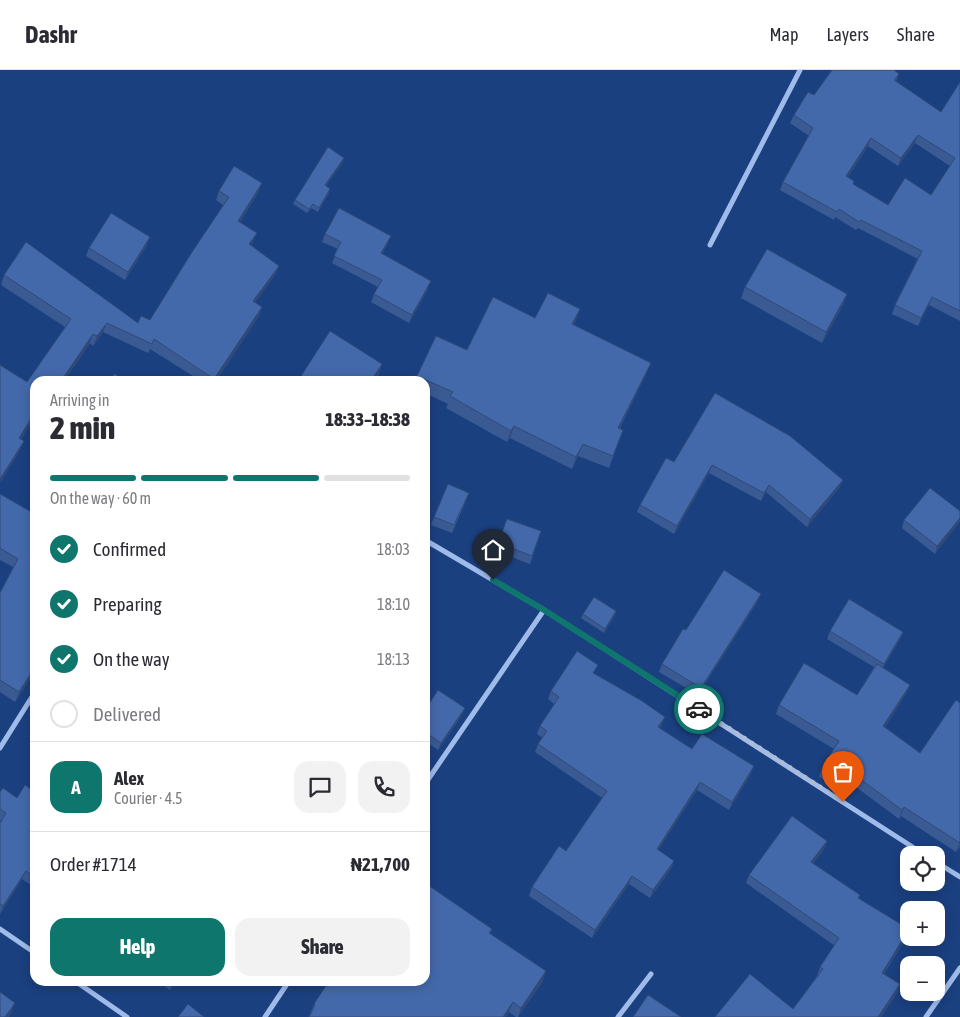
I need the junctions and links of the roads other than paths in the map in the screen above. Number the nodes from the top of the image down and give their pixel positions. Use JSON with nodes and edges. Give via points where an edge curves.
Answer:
{"nodes":[{"id":1,"x":800,"y":70,"type":"edge"},
{"id":2,"x":710,"y":244,"type":"dead end"},
{"id":3,"x":430,"y":543,"type":"edge"},
{"id":4,"x":544,"y":610,"type":"junction"},
{"id":5,"x":30,"y":700,"type":"edge"},
{"id":6,"x":0,"y":748,"type":"edge"},
{"id":7,"x":430,"y":777,"type":"edge"},
{"id":8,"x":911,"y":846,"type":"edge"},
{"id":9,"x":945,"y":868,"type":"edge"},
{"id":10,"x":960,"y":877,"type":"edge"},
{"id":11,"x":0,"y":929,"type":"edge"},
{"id":12,"x":30,"y":950,"type":"edge"},
{"id":13,"x":960,"y":968,"type":"edge"},
{"id":14,"x":651,"y":974,"type":"dead end"},
{"id":15,"x":82,"y":986,"type":"edge"},
{"id":16,"x":287,"y":986,"type":"edge"},
{"id":17,"x":127,"y":1017,"type":"edge"},
{"id":18,"x":265,"y":1017,"type":"edge"},
{"id":19,"x":618,"y":1017,"type":"edge"},
{"id":20,"x":926,"y":1017,"type":"edge"}],
"edges":[{"from":1,"to":2,"type":"street"},
{"from":3,"to":4,"type":"street"},
{"from":4,"to":7,"type":"street"},
{"from":4,"to":8,"type":"street"},
{"from":5,"to":6,"type":"street"},
{"from":9,"to":10,"type":"street"},
{"from":11,"to":12,"type":"street"},
{"from":13,"to":20,"type":"street"},
{"from":14,"to":19,"type":"street"},
{"from":15,"to":17,"type":"street"},
{"from":16,"to":18,"type":"street"}]}
